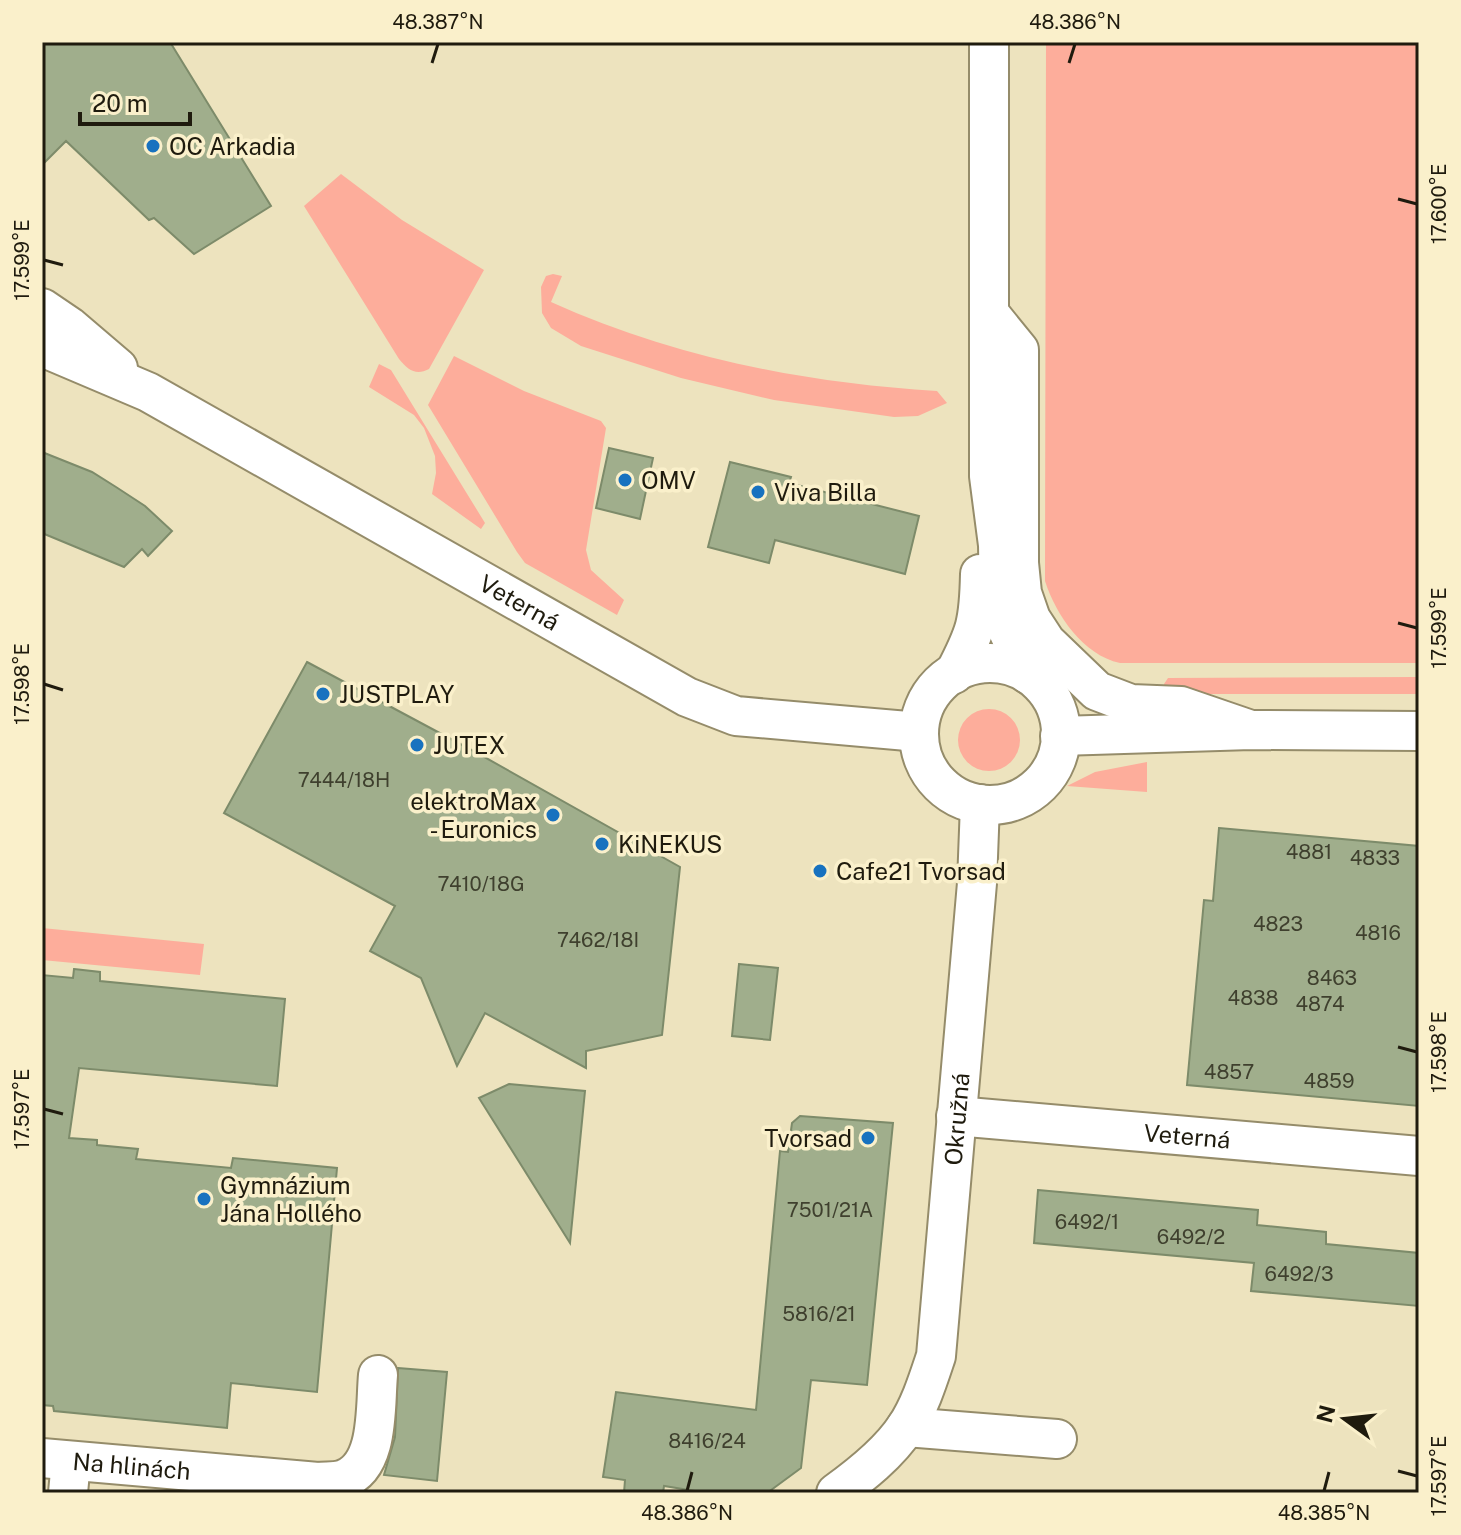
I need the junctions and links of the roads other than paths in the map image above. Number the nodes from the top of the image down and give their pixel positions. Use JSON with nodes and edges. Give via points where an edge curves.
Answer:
{"nodes":[{"id":1,"x":989,"y":42,"type":"edge"},
{"id":2,"x":42,"y":308,"type":"edge"},
{"id":3,"x":989,"y":313,"type":"junction"},
{"id":4,"x":42,"y":347,"type":"edge"},
{"id":5,"x":148,"y":392,"type":"junction"},
{"id":6,"x":989,"y":476,"type":"junction"},
{"id":7,"x":954,"y":674,"type":"junction"},
{"id":8,"x":1028,"y":674,"type":"junction"},
{"id":9,"x":1251,"y":730,"type":"junction"},
{"id":10,"x":1419,"y":731,"type":"edge"},
{"id":11,"x":919,"y":732,"type":"junction"},
{"id":12,"x":1060,"y":736,"type":"junction"},
{"id":13,"x":980,"y":804,"type":"junction"},
{"id":14,"x":956,"y":1116,"type":"junction"},
{"id":15,"x":1419,"y":1156,"type":"edge"},
{"id":16,"x":378,"y":1375,"type":"dead end"},
{"id":17,"x":906,"y":1427,"type":"junction"},
{"id":18,"x":1057,"y":1439,"type":"dead end"},
{"id":19,"x":60,"y":1471,"type":"edge"},
{"id":20,"x":347,"y":1486,"type":"edge"},
{"id":21,"x":836,"y":1493,"type":"edge"}],
"edges":[{"from":1,"to":3,"type":"street"},
{"from":2,"to":5,"type":"street","name":"Veterná"},
{"from":3,"to":6,"type":"street"},
{"from":3,"to":9,"type":"street","via":[[1019,350],[1019,563],[1031,619],[1046,642],[1097,691],[1131,704],[1181,706]]},
{"from":4,"to":5,"type":"street","name":"Veterná"},
{"from":5,"to":11,"type":"street","name":"Veterná","via":[[687,697],[736,716]]},
{"from":6,"to":7,"type":"street","via":[[979,546],[978,621]]},
{"from":6,"to":8,"type":"street","via":[[1002,618]]},
{"from":7,"to":8,"type":"street","via":[[987,663]]},
{"from":7,"to":11,"type":"street","via":[[929,698]]},
{"from":8,"to":12,"type":"street","via":[[1053,703]]},
{"from":9,"to":10,"type":"street"},
{"from":9,"to":12,"type":"street"},
{"from":11,"to":13,"type":"street","via":[[935,780]]},
{"from":12,"to":13,"type":"street","via":[[1055,762],[1030,792],[1006,803]]},
{"from":13,"to":14,"type":"street","name":"Okružná"},
{"from":14,"to":15,"type":"street","name":"Veterná"},
{"from":14,"to":17,"type":"street","name":"Okružná","via":[[936,1356]]},
{"from":16,"to":20,"type":"street","name":"Na hlinách","via":[[370,1453]]},
{"from":17,"to":18,"type":"street"},
{"from":17,"to":21,"type":"street","name":"Okružná","via":[[877,1460]]},
{"from":19,"to":20,"type":"street","name":"Na hlinách"}]}
